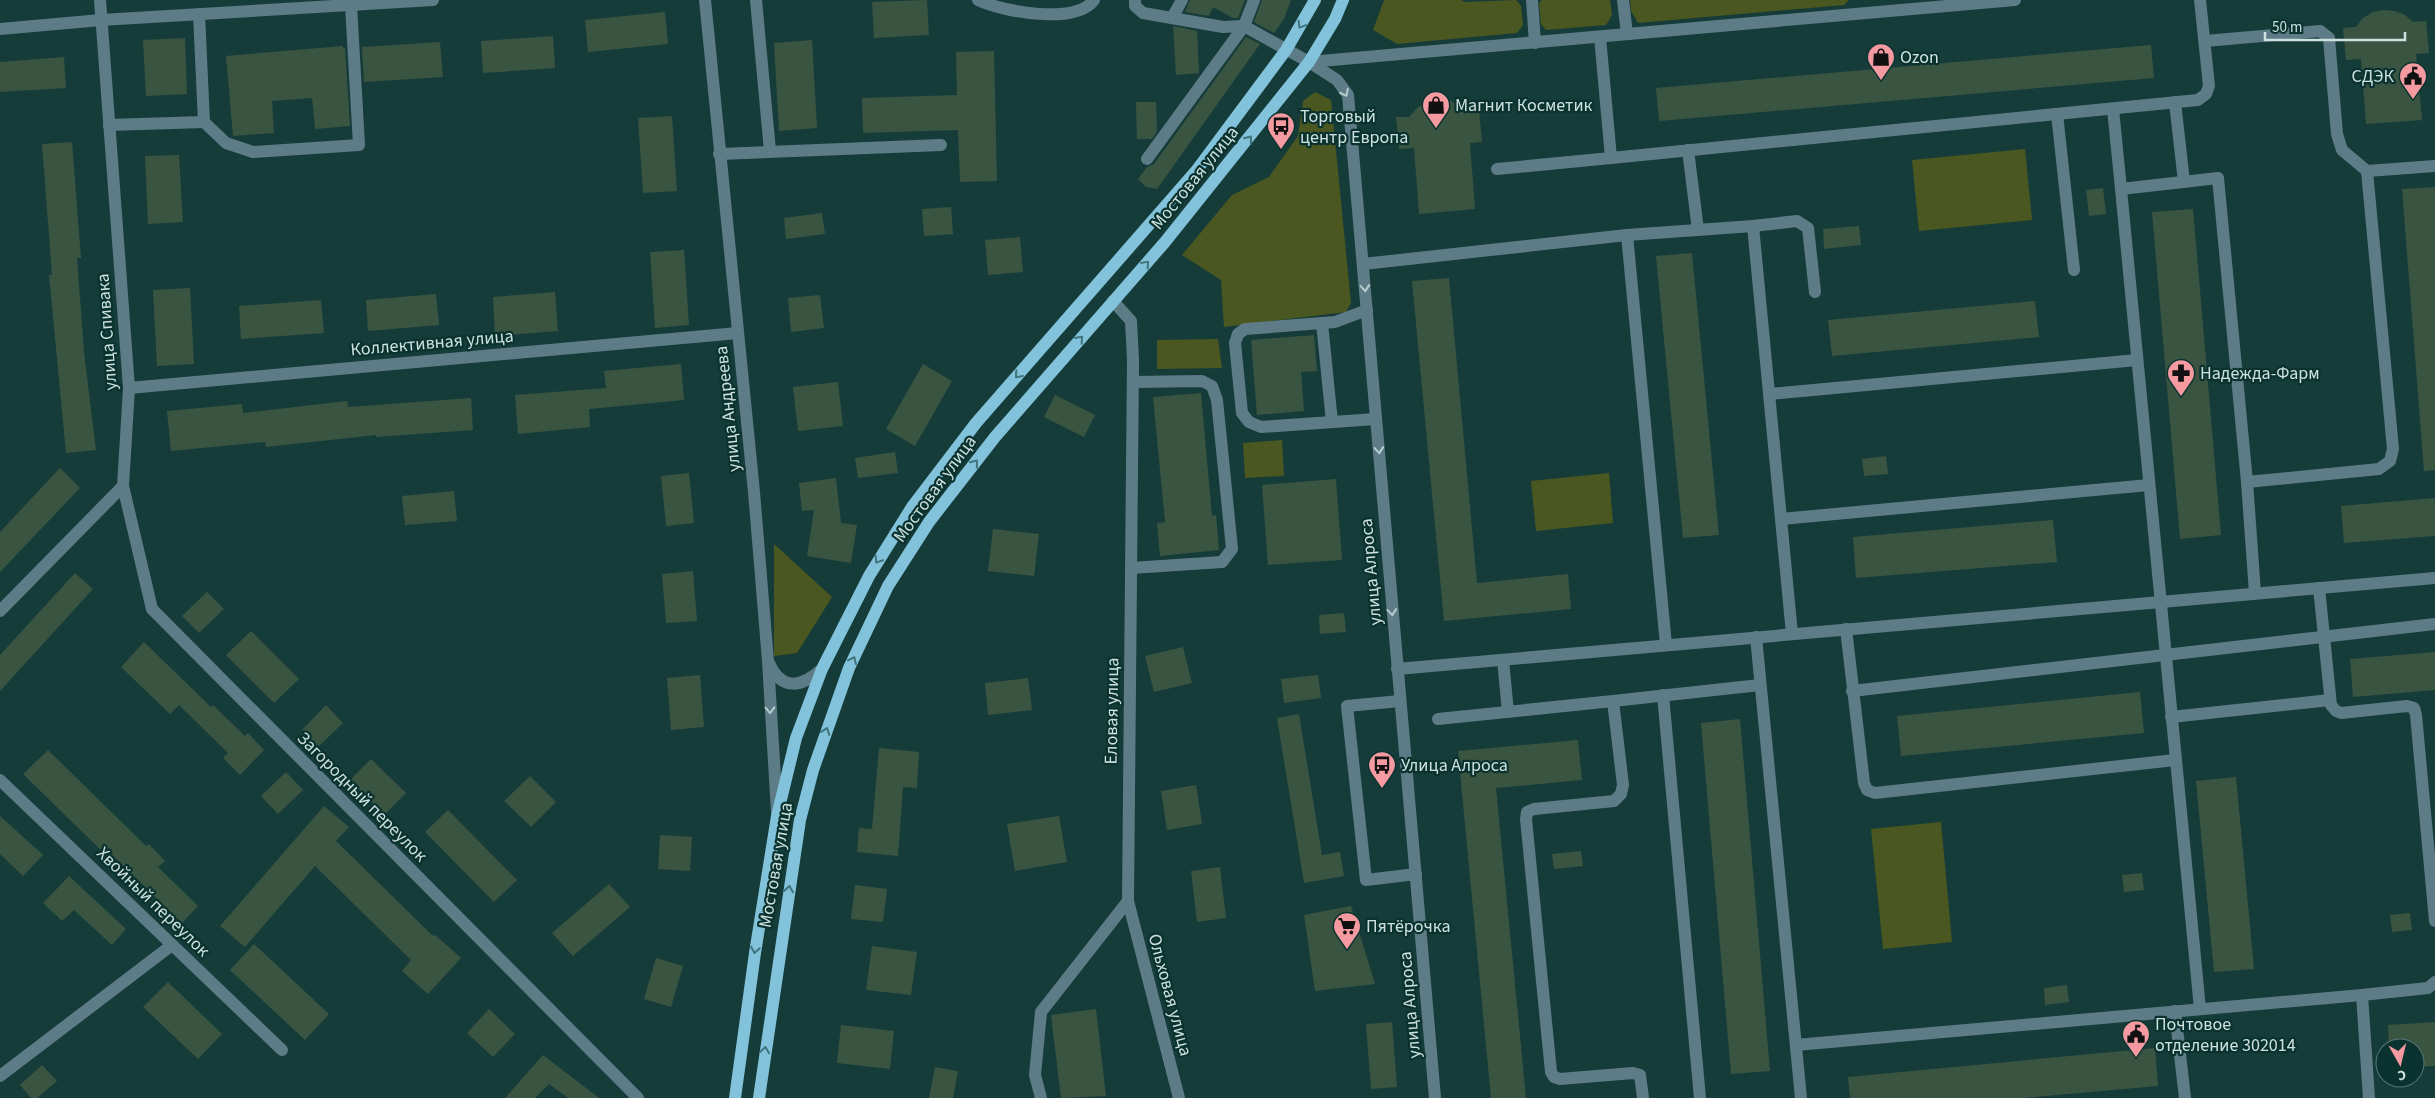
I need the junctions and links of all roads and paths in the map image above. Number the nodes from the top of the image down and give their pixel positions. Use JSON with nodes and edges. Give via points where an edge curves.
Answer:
{"nodes":[{"id":1,"x":100,"y":0,"type":"edge"},
{"id":2,"x":433,"y":0,"type":"edge"},
{"id":3,"x":705,"y":0,"type":"edge"},
{"id":4,"x":756,"y":0,"type":"edge"},
{"id":5,"x":978,"y":0,"type":"edge"},
{"id":6,"x":1094,"y":0,"type":"edge"},
{"id":7,"x":1135,"y":0,"type":"edge"},
{"id":8,"x":1182,"y":0,"type":"edge"},
{"id":9,"x":1254,"y":0,"type":"edge"},
{"id":10,"x":1315,"y":0,"type":"edge"},
{"id":11,"x":1343,"y":0,"type":"edge"},
{"id":12,"x":1532,"y":0,"type":"edge"},
{"id":13,"x":1623,"y":0,"type":"edge"},
{"id":14,"x":2015,"y":0,"type":"edge"},
{"id":15,"x":2200,"y":0,"type":"edge"},
{"id":16,"x":352,"y":5,"type":"junction"},
{"id":17,"x":199,"y":14,"type":"junction"},
{"id":18,"x":1172,"y":18,"type":"junction"},
{"id":19,"x":101,"y":20,"type":"junction"},
{"id":20,"x":1244,"y":26,"type":"junction"},
{"id":21,"x":0,"y":29,"type":"edge"},
{"id":22,"x":1627,"y":34,"type":"junction"},
{"id":23,"x":1600,"y":37,"type":"junction"},
{"id":24,"x":2205,"y":41,"type":"junction"},
{"id":25,"x":1536,"y":43,"type":"junction"},
{"id":26,"x":1286,"y":50,"type":"junction"},
{"id":27,"x":1309,"y":62,"type":"junction"},
{"id":28,"x":2175,"y":102,"type":"junction"},
{"id":29,"x":2113,"y":109,"type":"junction"},
{"id":30,"x":2057,"y":114,"type":"junction"},
{"id":31,"x":204,"y":122,"type":"junction"},
{"id":32,"x":109,"y":125,"type":"junction"},
{"id":33,"x":941,"y":145,"type":"dead end"},
{"id":34,"x":1688,"y":150,"type":"junction"},
{"id":35,"x":770,"y":151,"type":"junction"},
{"id":36,"x":719,"y":154,"type":"junction"},
{"id":37,"x":1611,"y":158,"type":"junction"},
{"id":38,"x":1147,"y":159,"type":"dead end"},
{"id":39,"x":2435,"y":166,"type":"edge"},
{"id":40,"x":1497,"y":169,"type":"dead end"},
{"id":41,"x":2367,"y":172,"type":"junction"},
{"id":42,"x":2184,"y":182,"type":"junction"},
{"id":43,"x":2121,"y":188,"type":"junction"},
{"id":44,"x":1753,"y":226,"type":"junction"},
{"id":45,"x":1698,"y":230,"type":"junction"},
{"id":46,"x":1627,"y":235,"type":"junction"},
{"id":47,"x":1363,"y":264,"type":"junction"},
{"id":48,"x":2074,"y":270,"type":"dead end"},
{"id":49,"x":1815,"y":292,"type":"dead end"},
{"id":50,"x":1113,"y":301,"type":"junction"},
{"id":51,"x":1367,"y":310,"type":"junction"},
{"id":52,"x":1322,"y":323,"type":"junction"},
{"id":53,"x":738,"y":333,"type":"junction"},
{"id":54,"x":2137,"y":360,"type":"junction"},
{"id":55,"x":1133,"y":382,"type":"junction"},
{"id":56,"x":129,"y":388,"type":"junction"},
{"id":57,"x":1769,"y":394,"type":"junction"},
{"id":58,"x":1376,"y":419,"type":"junction"},
{"id":59,"x":1332,"y":422,"type":"junction"},
{"id":60,"x":2247,"y":482,"type":"junction"},
{"id":61,"x":2149,"y":485,"type":"junction"},
{"id":62,"x":124,"y":486,"type":"junction"},
{"id":63,"x":1781,"y":518,"type":"junction"},
{"id":64,"x":1131,"y":568,"type":"junction"},
{"id":65,"x":2435,"y":578,"type":"edge"},
{"id":66,"x":2319,"y":588,"type":"junction"},
{"id":67,"x":2255,"y":593,"type":"junction"},
{"id":68,"x":2160,"y":602,"type":"junction"},
{"id":69,"x":0,"y":611,"type":"edge"},
{"id":70,"x":2435,"y":624,"type":"edge"},
{"id":71,"x":1846,"y":629,"type":"junction"},
{"id":72,"x":1792,"y":634,"type":"junction"},
{"id":73,"x":2324,"y":636,"type":"junction"},
{"id":74,"x":1756,"y":637,"type":"junction"},
{"id":75,"x":1666,"y":645,"type":"junction"},
{"id":76,"x":2164,"y":655,"type":"junction"},
{"id":77,"x":1503,"y":660,"type":"junction"},
{"id":78,"x":768,"y":661,"type":"junction"},
{"id":79,"x":822,"y":669,"type":"junction"},
{"id":80,"x":1397,"y":669,"type":"junction"},
{"id":81,"x":1760,"y":685,"type":"junction"},
{"id":82,"x":1852,"y":691,"type":"junction"},
{"id":83,"x":1663,"y":695,"type":"junction"},
{"id":84,"x":2330,"y":700,"type":"junction"},
{"id":85,"x":1400,"y":701,"type":"junction"},
{"id":86,"x":1613,"y":701,"type":"junction"},
{"id":87,"x":1508,"y":712,"type":"junction"},
{"id":88,"x":2171,"y":717,"type":"junction"},
{"id":89,"x":1438,"y":719,"type":"dead end"},
{"id":90,"x":2175,"y":760,"type":"junction"},
{"id":91,"x":0,"y":780,"type":"edge"},
{"id":92,"x":777,"y":816,"type":"junction"},
{"id":93,"x":1416,"y":874,"type":"junction"},
{"id":94,"x":1128,"y":901,"type":"junction"},
{"id":95,"x":2435,"y":921,"type":"edge"},
{"id":96,"x":172,"y":945,"type":"junction"},
{"id":97,"x":2435,"y":982,"type":"edge"},
{"id":98,"x":2362,"y":995,"type":"junction"},
{"id":99,"x":2200,"y":1009,"type":"junction"},
{"id":100,"x":2176,"y":1011,"type":"junction"},
{"id":101,"x":1796,"y":1045,"type":"junction"},
{"id":102,"x":282,"y":1050,"type":"dead end"},
{"id":103,"x":0,"y":1076,"type":"edge"},
{"id":104,"x":638,"y":1098,"type":"edge"},
{"id":105,"x":735,"y":1098,"type":"edge"},
{"id":106,"x":759,"y":1098,"type":"edge"},
{"id":107,"x":1041,"y":1098,"type":"edge"},
{"id":108,"x":1179,"y":1098,"type":"edge"},
{"id":109,"x":1435,"y":1098,"type":"edge"},
{"id":110,"x":1644,"y":1098,"type":"edge"},
{"id":111,"x":1700,"y":1098,"type":"edge"},
{"id":112,"x":1801,"y":1098,"type":"edge"},
{"id":113,"x":2185,"y":1098,"type":"edge"},
{"id":114,"x":2369,"y":1098,"type":"edge"}],
"edges":[{"from":1,"to":19,"type":"street","name":"улица Спивака"},
{"from":2,"to":16,"type":"street"},
{"from":3,"to":36,"type":"street","name":"улица Андреева"},
{"from":4,"to":35,"type":"street"},
{"from":5,"to":6,"type":"street","via":[[1018,13],[1074,13],[1089,7]]},
{"from":7,"to":18,"type":"street","via":[[1135,6],[1143,13]]},
{"from":8,"to":18,"type":"street"},
{"from":9,"to":20,"type":"street"},
{"from":10,"to":26,"type":"main road","name":"Мостовая улица","one_way":true},
{"from":11,"to":27,"type":"main road","name":"Мостовая улица"},
{"from":12,"to":25,"type":"street"},
{"from":13,"to":22,"type":"street"},
{"from":14,"to":22,"type":"street"},
{"from":15,"to":24,"type":"street"},
{"from":16,"to":17,"type":"street"},
{"from":16,"to":31,"type":"street","via":[[359,145],[253,152],[226,143]]},
{"from":17,"to":19,"type":"street"},
{"from":17,"to":31,"type":"street"},
{"from":18,"to":20,"type":"street","via":[[1224,27]]},
{"from":19,"to":21,"type":"street"},
{"from":19,"to":32,"type":"street","name":"улица Спивака"},
{"from":20,"to":26,"type":"street","name":"улица Алроса"},
{"from":20,"to":38,"type":"street"},
{"from":22,"to":23,"type":"street"},
{"from":23,"to":25,"type":"street"},
{"from":23,"to":37,"type":"street"},
{"from":24,"to":28,"type":"street","via":[[2209,86],[2206,94],[2198,100]]},
{"from":24,"to":41,"type":"street","via":[[2320,31],[2326,34],[2329,38],[2337,134],[2342,150]]},
{"from":25,"to":27,"type":"street"},
{"from":26,"to":27,"type":"street","name":"улица Алроса"},
{"from":26,"to":79,"type":"main road","name":"Мостовая улица","one_way":true,"via":[[1196,171],[976,423],[912,507],[869,576]]},
{"from":27,"to":47,"type":"street","name":"улица Алроса","one_way":true,"via":[[1338,80],[1348,95]]},
{"from":50,"to":27,"type":"main road","name":"Мостовая улица","one_way":true,"via":[[1218,178]]},
{"from":28,"to":29,"type":"street"},
{"from":28,"to":42,"type":"street"},
{"from":29,"to":30,"type":"street"},
{"from":29,"to":43,"type":"street"},
{"from":30,"to":34,"type":"street"},
{"from":30,"to":48,"type":"street"},
{"from":31,"to":32,"type":"street"},
{"from":32,"to":56,"type":"street","name":"улица Спивака"},
{"from":33,"to":35,"type":"street"},
{"from":34,"to":37,"type":"street"},
{"from":34,"to":45,"type":"street"},
{"from":35,"to":36,"type":"street"},
{"from":36,"to":53,"type":"street","name":"улица Андреева"},
{"from":37,"to":40,"type":"street"},
{"from":39,"to":41,"type":"street"},
{"from":41,"to":60,"type":"street","via":[[2393,449],[2390,461],[2379,469]]},
{"from":42,"to":43,"type":"street"},
{"from":42,"to":60,"type":"street","via":[[2218,178]]},
{"from":43,"to":54,"type":"street"},
{"from":44,"to":45,"type":"street"},
{"from":44,"to":49,"type":"street","via":[[1797,221],[1808,228]]},
{"from":44,"to":57,"type":"street"},
{"from":45,"to":46,"type":"street"},
{"from":46,"to":47,"type":"street"},
{"from":46,"to":75,"type":"street"},
{"from":47,"to":51,"type":"street","name":"улица Алроса","one_way":true},
{"from":50,"to":55,"type":"street","name":"Еловая улица","via":[[1131,321]]},
{"from":106,"to":50,"type":"main road","name":"Мостовая улица","one_way":true,"via":[[800,820],[813,770],[849,668],[888,586],[930,522],[995,437]]},
{"from":51,"to":52,"type":"street","via":[[1335,322]]},
{"from":51,"to":58,"type":"street","name":"улица Алроса"},
{"from":52,"to":59,"type":"street"},
{"from":52,"to":59,"type":"street","via":[[1245,329],[1238,334],[1235,343],[1242,413],[1249,422],[1261,427]]},
{"from":53,"to":56,"type":"street","name":"Коллективная улица"},
{"from":53,"to":78,"type":"street","name":"улица Андреева"},
{"from":54,"to":57,"type":"street"},
{"from":54,"to":61,"type":"street"},
{"from":55,"to":64,"type":"street","name":"Еловая улица"},
{"from":55,"to":64,"type":"street","via":[[1202,381],[1212,386],[1217,400],[1232,549],[1222,562]]},
{"from":56,"to":62,"type":"street","name":"улица Спивака"},
{"from":57,"to":63,"type":"street"},
{"from":58,"to":59,"type":"street"},
{"from":58,"to":80,"type":"street","name":"улица Алроса","one_way":true},
{"from":60,"to":67,"type":"street"},
{"from":61,"to":63,"type":"street"},
{"from":61,"to":68,"type":"street"},
{"from":62,"to":69,"type":"street"},
{"from":62,"to":104,"type":"street","name":"Загородный переулок","via":[[152,609]]},
{"from":63,"to":72,"type":"street"},
{"from":64,"to":94,"type":"street","name":"Еловая улица"},
{"from":65,"to":66,"type":"street"},
{"from":66,"to":67,"type":"street"},
{"from":66,"to":73,"type":"street"},
{"from":67,"to":68,"type":"street"},
{"from":68,"to":71,"type":"street"},
{"from":68,"to":76,"type":"street"},
{"from":70,"to":73,"type":"street"},
{"from":71,"to":72,"type":"street"},
{"from":71,"to":82,"type":"street"},
{"from":72,"to":74,"type":"street"},
{"from":73,"to":76,"type":"street"},
{"from":73,"to":84,"type":"street"},
{"from":74,"to":75,"type":"street"},
{"from":74,"to":81,"type":"street"},
{"from":75,"to":77,"type":"street"},
{"from":76,"to":82,"type":"street"},
{"from":76,"to":88,"type":"street"},
{"from":77,"to":80,"type":"street"},
{"from":77,"to":87,"type":"street"},
{"from":78,"to":79,"type":"street","via":[[777,677],[786,683],[809,681]]},
{"from":78,"to":92,"type":"street","name":"улица Андреева","one_way":true},
{"from":79,"to":92,"type":"main road","name":"Мостовая улица","via":[[796,738]]},
{"from":80,"to":85,"type":"street","name":"улица Алроса"},
{"from":81,"to":83,"type":"street"},
{"from":81,"to":101,"type":"street"},
{"from":82,"to":90,"type":"street","via":[[1864,783],[1867,790],[1875,793]]},
{"from":83,"to":86,"type":"street"},
{"from":83,"to":111,"type":"street"},
{"from":84,"to":88,"type":"street"},
{"from":84,"to":95,"type":"street","via":[[2336,711],[2341,713],[2414,708]]},
{"from":85,"to":93,"type":"street","name":"улица Алроса"},
{"from":85,"to":93,"type":"street","via":[[1348,706],[1366,880]]},
{"from":86,"to":87,"type":"street"},
{"from":86,"to":110,"type":"street","via":[[1621,794],[1614,801],[1534,810],[1527,812],[1526,819],[1551,1072],[1560,1080],[1633,1073],[1640,1075]]},
{"from":87,"to":89,"type":"street"},
{"from":88,"to":90,"type":"street"},
{"from":90,"to":99,"type":"street"},
{"from":91,"to":96,"type":"street","name":"Хвойный переулок"},
{"from":92,"to":105,"type":"main road","name":"Мостовая улица","one_way":true,"via":[[754,953]]},
{"from":93,"to":109,"type":"street","name":"улица Алроса"},
{"from":94,"to":107,"type":"street","via":[[1041,1012],[1035,1075]]},
{"from":94,"to":108,"type":"street","name":"Ольховая улица"},
{"from":96,"to":102,"type":"street","name":"Хвойный переулок"},
{"from":96,"to":103,"type":"street"},
{"from":97,"to":98,"type":"street","via":[[2428,988]]},
{"from":98,"to":99,"type":"street"},
{"from":98,"to":114,"type":"street"},
{"from":99,"to":100,"type":"street"},
{"from":100,"to":101,"type":"street"},
{"from":100,"to":113,"type":"street"},
{"from":101,"to":112,"type":"street"}]}
